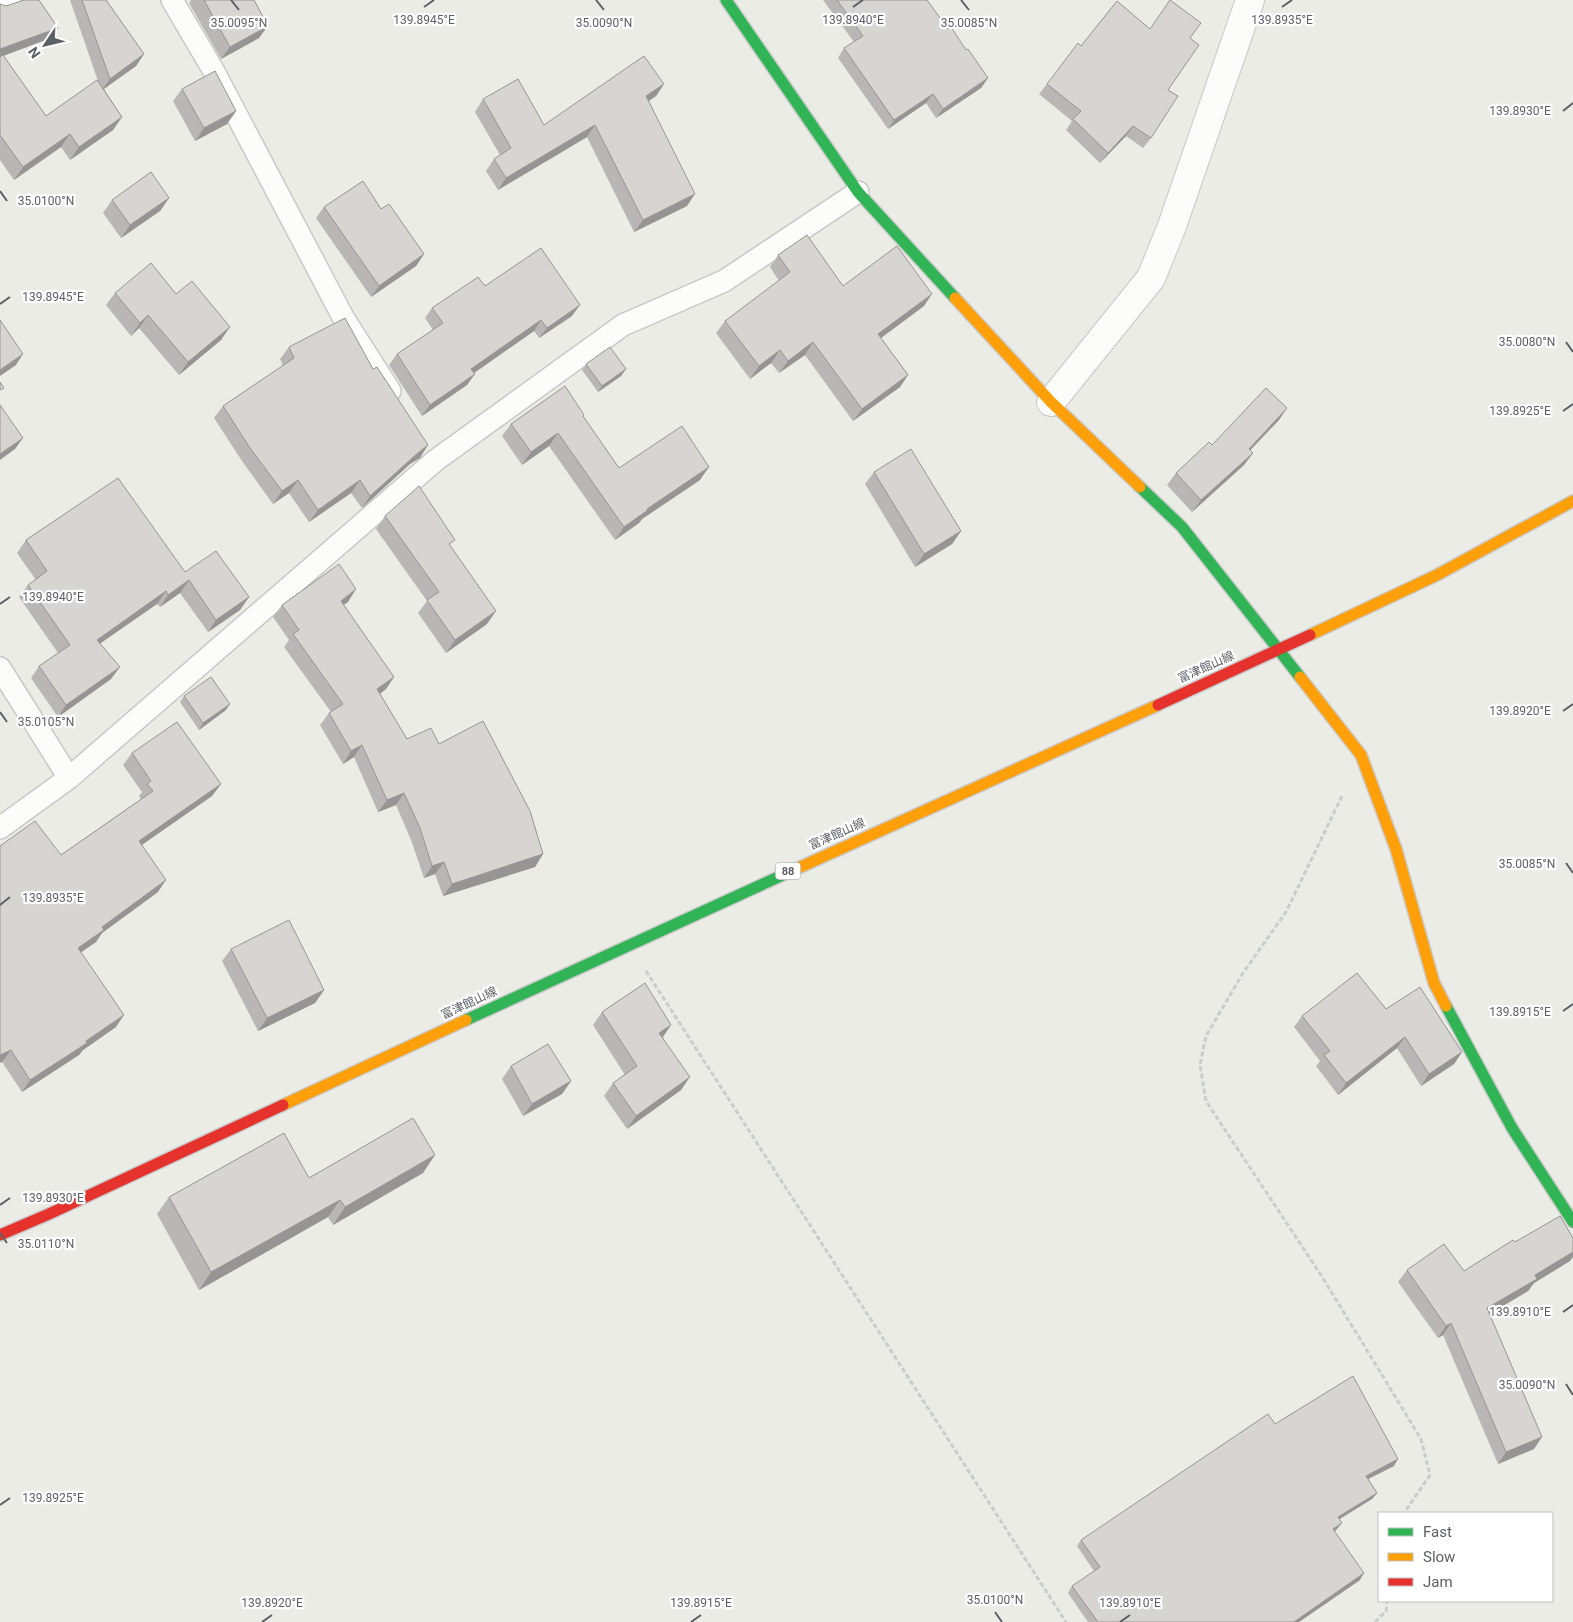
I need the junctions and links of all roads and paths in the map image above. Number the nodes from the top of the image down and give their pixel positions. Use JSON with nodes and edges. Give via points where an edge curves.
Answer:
{"nodes":[{"id":1,"x":10,"y":0,"type":"edge"},
{"id":2,"x":172,"y":0,"type":"edge"},
{"id":3,"x":726,"y":0,"type":"edge"},
{"id":4,"x":1250,"y":0,"type":"edge"},
{"id":5,"x":0,"y":4,"type":"edge"},
{"id":6,"x":858,"y":192,"type":"junction"},
{"id":7,"x":1051,"y":402,"type":"junction"},
{"id":8,"x":403,"y":410,"type":"edge"},
{"id":9,"x":1573,"y":501,"type":"edge"},
{"id":10,"x":1279,"y":650,"type":"junction"},
{"id":11,"x":0,"y":668,"type":"edge"},
{"id":12,"x":1362,"y":755,"type":"junction"},
{"id":13,"x":69,"y":778,"type":"junction"},
{"id":14,"x":0,"y":828,"type":"edge"},
{"id":15,"x":629,"y":944,"type":"junction"},
{"id":16,"x":1573,"y":1222,"type":"edge"},
{"id":17,"x":0,"y":1235,"type":"edge"},
{"id":18,"x":1405,"y":1512,"type":"edge"},
{"id":19,"x":1387,"y":1602,"type":"edge"},
{"id":20,"x":1066,"y":1622,"type":"edge"},
{"id":21,"x":1375,"y":1622,"type":"edge"}],
"edges":[{"from":1,"to":5,"type":"lane"},
{"from":2,"to":8,"type":"lane","via":[[212,68],[344,319]]},
{"from":3,"to":6,"type":"main road"},
{"from":4,"to":7,"type":"street","via":[[1151,278]]},
{"from":6,"to":7,"type":"main road"},
{"from":6,"to":13,"type":"lane","via":[[724,281],[623,325],[430,452]]},
{"from":7,"to":10,"type":"main road","via":[[1182,527]]},
{"from":9,"to":10,"type":"main road","name":"富津館山線","number":"88","via":[[1437,575]]},
{"from":10,"to":12,"type":"main road"},
{"from":10,"to":15,"type":"main road","name":"富津館山線","number":"88"},
{"from":11,"to":13,"type":"lane"},
{"from":12,"to":16,"type":"main road","via":[[1396,849],[1434,983],[1512,1128]]},
{"from":12,"to":18,"type":"path","via":[[1286,912],[1243,973],[1206,1036],[1200,1065],[1206,1100],[1321,1275],[1421,1439],[1430,1474]]},
{"from":13,"to":14,"type":"lane"},
{"from":15,"to":17,"type":"main road","name":"富津館山線","number":"88"},
{"from":15,"to":20,"type":"path"},
{"from":19,"to":21,"type":"path","via":[[1386,1611]]}]}
